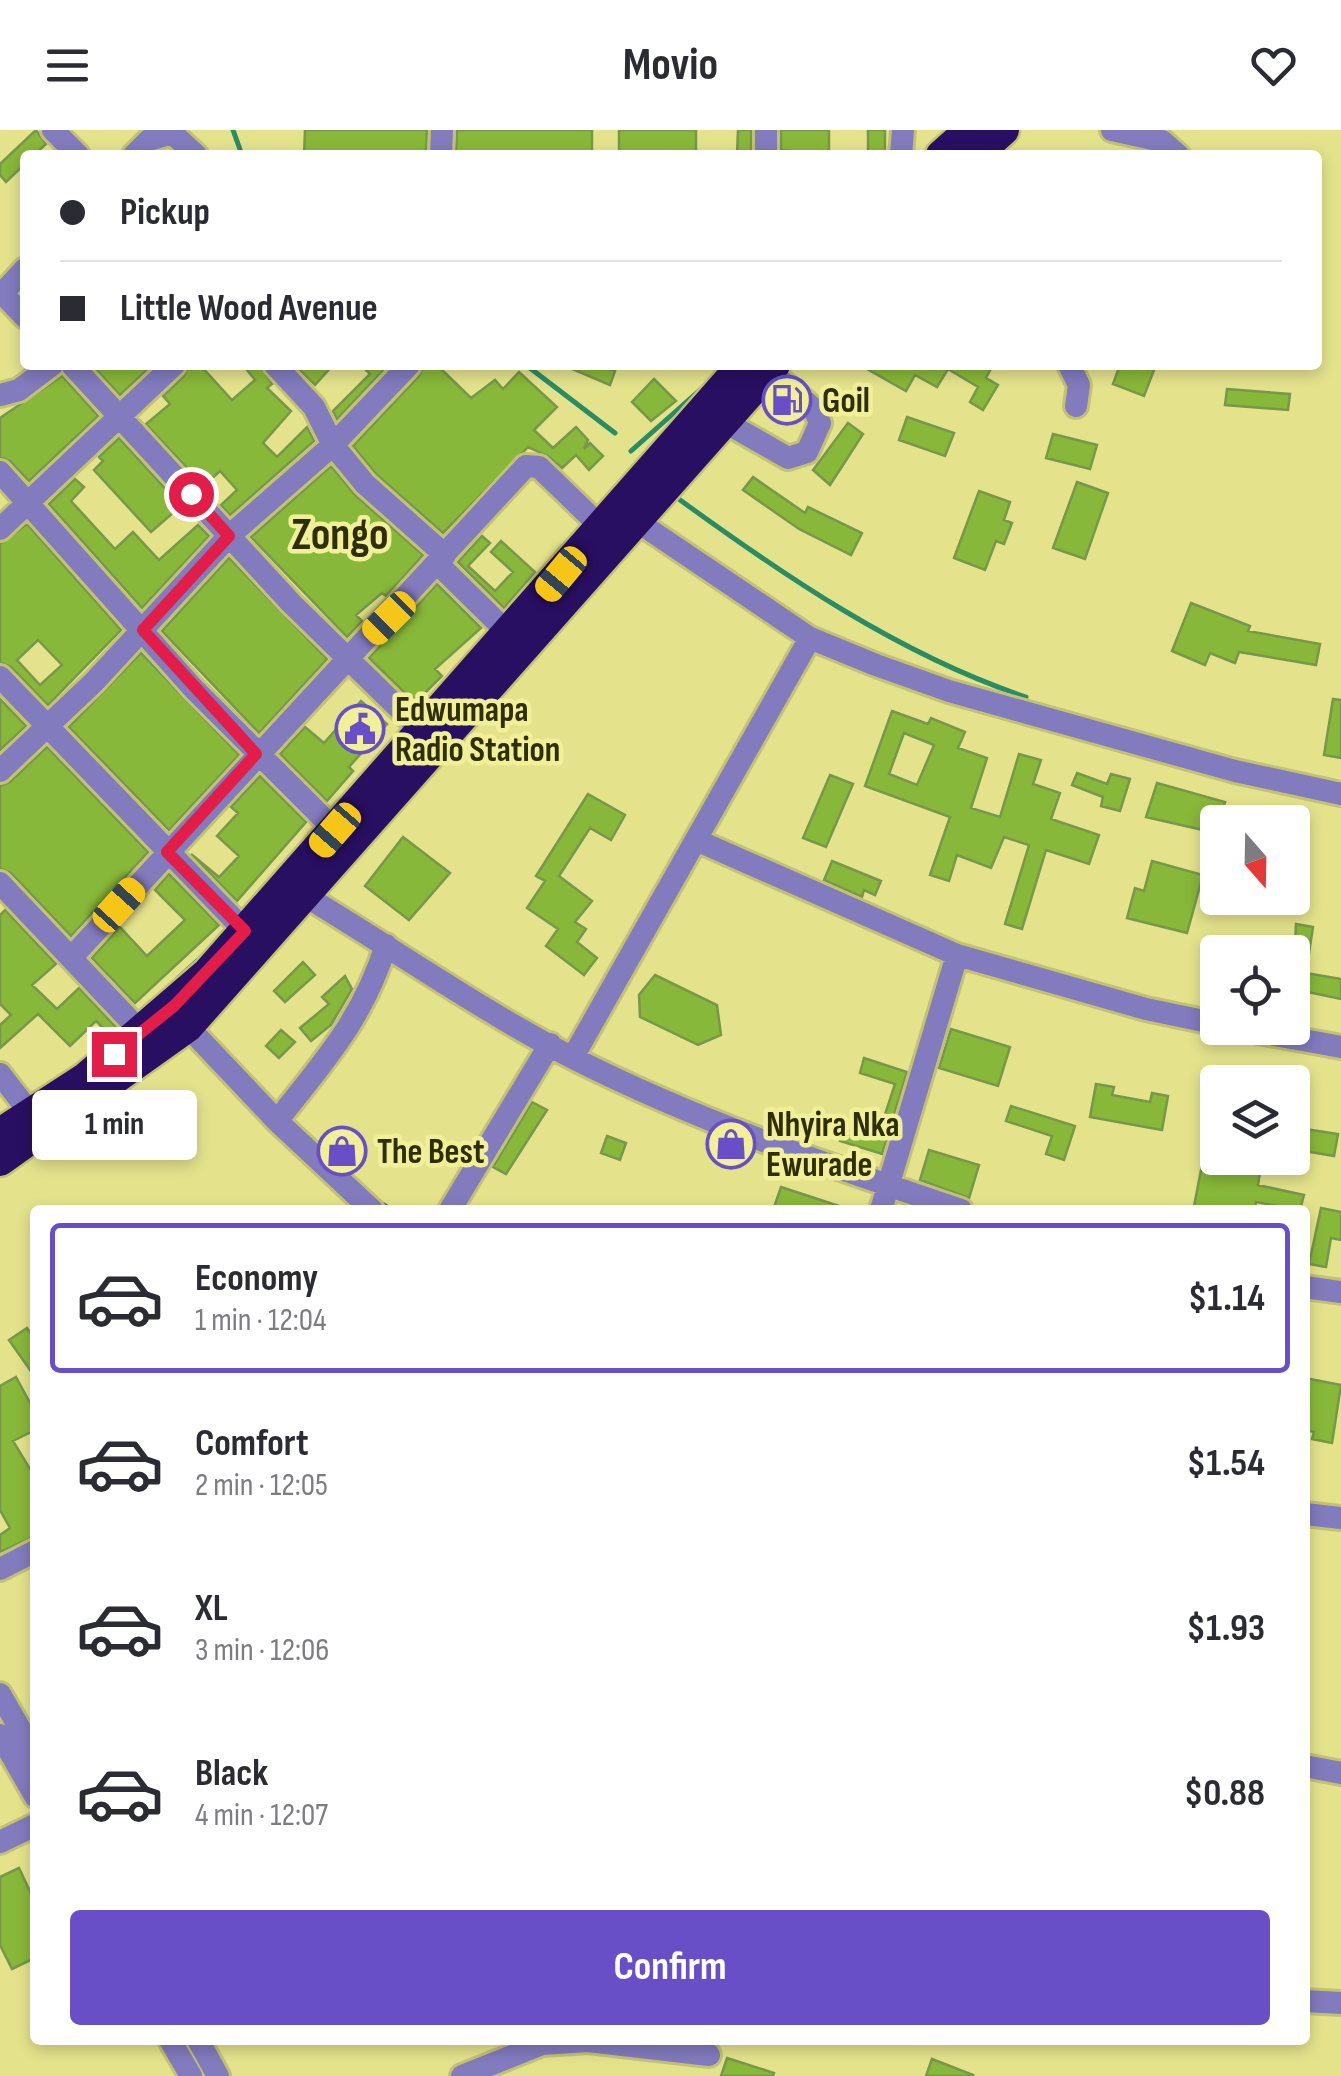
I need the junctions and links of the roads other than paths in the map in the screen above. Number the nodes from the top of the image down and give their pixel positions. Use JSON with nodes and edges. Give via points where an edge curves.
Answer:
{"nodes":[{"id":1,"x":52,"y":130,"type":"edge"},
{"id":2,"x":969,"y":130,"type":"edge"},
{"id":3,"x":1004,"y":130,"type":"edge"},
{"id":4,"x":1112,"y":130,"type":"edge"},
{"id":5,"x":73,"y":150,"type":"edge"},
{"id":6,"x":139,"y":150,"type":"edge"},
{"id":7,"x":191,"y":150,"type":"edge"},
{"id":8,"x":947,"y":150,"type":"edge"},
{"id":9,"x":982,"y":150,"type":"edge"},
{"id":10,"x":1172,"y":150,"type":"edge"},
{"id":11,"x":20,"y":274,"type":"edge"},
{"id":12,"x":1,"y":294,"type":"edge"},
{"id":13,"x":20,"y":312,"type":"edge"},
{"id":14,"x":45,"y":370,"type":"edge"},
{"id":15,"x":77,"y":370,"type":"edge"},
{"id":16,"x":168,"y":370,"type":"edge"},
{"id":17,"x":280,"y":370,"type":"edge"},
{"id":18,"x":405,"y":370,"type":"edge"},
{"id":19,"x":759,"y":370,"type":"edge"},
{"id":20,"x":760,"y":370,"type":"edge"},
{"id":21,"x":766,"y":370,"type":"edge"},
{"id":22,"x":1072,"y":370,"type":"edge"},
{"id":23,"x":0,"y":395,"type":"edge"},
{"id":24,"x":1076,"y":406,"type":"dead end"},
{"id":25,"x":120,"y":414,"type":"junction"},
{"id":26,"x":725,"y":422,"type":"junction"},
{"id":27,"x":333,"y":446,"type":"junction"},
{"id":28,"x":0,"y":472,"type":"edge"},
{"id":29,"x":28,"y":502,"type":"junction"},
{"id":30,"x":638,"y":522,"type":"junction"},
{"id":31,"x":601,"y":527,"type":"junction"},
{"id":32,"x":0,"y":528,"type":"edge"},
{"id":33,"x":229,"y":536,"type":"junction"},
{"id":34,"x":442,"y":559,"type":"junction"},
{"id":35,"x":143,"y":630,"type":"junction"},
{"id":36,"x":508,"y":633,"type":"junction"},
{"id":37,"x":810,"y":638,"type":"junction"},
{"id":38,"x":349,"y":659,"type":"junction"},
{"id":39,"x":0,"y":677,"type":"edge"},
{"id":40,"x":46,"y":728,"type":"junction"},
{"id":41,"x":421,"y":730,"type":"junction"},
{"id":42,"x":256,"y":754,"type":"junction"},
{"id":43,"x":0,"y":771,"type":"edge"},
{"id":44,"x":1341,"y":794,"type":"edge"},
{"id":45,"x":335,"y":830,"type":"junction"},
{"id":46,"x":696,"y":840,"type":"junction"},
{"id":47,"x":167,"y":852,"type":"junction"},
{"id":48,"x":0,"y":883,"type":"edge"},
{"id":49,"x":307,"y":898,"type":"junction"},
{"id":50,"x":245,"y":931,"type":"junction"},
{"id":51,"x":386,"y":945,"type":"junction"},
{"id":52,"x":957,"y":955,"type":"junction"},
{"id":53,"x":71,"y":958,"type":"junction"},
{"id":54,"x":1200,"y":1020,"type":"edge"},
{"id":55,"x":188,"y":1027,"type":"junction"},
{"id":56,"x":142,"y":1032,"type":"junction"},
{"id":57,"x":1310,"y":1041,"type":"edge"},
{"id":58,"x":550,"y":1044,"type":"junction"},
{"id":59,"x":1341,"y":1046,"type":"edge"},
{"id":60,"x":573,"y":1058,"type":"junction"},
{"id":61,"x":0,"y":1074,"type":"edge"},
{"id":62,"x":31,"y":1114,"type":"junction"},
{"id":63,"x":277,"y":1121,"type":"junction"},
{"id":64,"x":0,"y":1133,"type":"edge"},
{"id":65,"x":0,"y":1161,"type":"edge"},
{"id":66,"x":890,"y":1186,"type":"junction"},
{"id":67,"x":367,"y":1205,"type":"edge"},
{"id":68,"x":453,"y":1205,"type":"edge"},
{"id":69,"x":882,"y":1205,"type":"edge"},
{"id":70,"x":946,"y":1205,"type":"edge"},
{"id":71,"x":1310,"y":1288,"type":"edge"},
{"id":72,"x":1341,"y":1292,"type":"edge"},
{"id":73,"x":1310,"y":1515,"type":"edge"},
{"id":74,"x":1341,"y":1518,"type":"edge"},
{"id":75,"x":30,"y":1554,"type":"edge"},
{"id":76,"x":0,"y":1570,"type":"edge"},
{"id":77,"x":0,"y":1694,"type":"edge"},
{"id":78,"x":0,"y":1735,"type":"edge"},
{"id":79,"x":30,"y":1747,"type":"edge"},
{"id":80,"x":1310,"y":1767,"type":"edge"},
{"id":81,"x":1341,"y":1773,"type":"edge"},
{"id":82,"x":30,"y":1787,"type":"edge"},
{"id":83,"x":30,"y":1827,"type":"edge"},
{"id":84,"x":0,"y":1842,"type":"edge"},
{"id":85,"x":1310,"y":2001,"type":"edge"},
{"id":86,"x":1341,"y":2003,"type":"edge"},
{"id":87,"x":173,"y":2045,"type":"edge"},
{"id":88,"x":201,"y":2045,"type":"edge"},
{"id":89,"x":540,"y":2045,"type":"edge"},
{"id":90,"x":623,"y":2045,"type":"edge"},
{"id":91,"x":709,"y":2055,"type":"dead end"},
{"id":92,"x":190,"y":2076,"type":"edge"},
{"id":93,"x":218,"y":2076,"type":"edge"},
{"id":94,"x":462,"y":2076,"type":"edge"}],
"edges":[{"from":1,"to":5,"type":"street"},
{"from":2,"to":8,"type":"highway"},
{"from":3,"to":9,"type":"highway"},
{"from":4,"to":10,"type":"street","via":[[1162,141]]},
{"from":6,"to":7,"type":"street","via":[[172,133]]},
{"from":11,"to":12,"type":"street"},
{"from":12,"to":13,"type":"street"},
{"from":14,"to":23,"type":"street"},
{"from":15,"to":25,"type":"street"},
{"from":16,"to":25,"type":"street"},
{"from":17,"to":27,"type":"street","via":[[314,407]]},
{"from":18,"to":27,"type":"street"},
{"from":19,"to":31,"type":"highway"},
{"from":20,"to":26,"type":"highway"},
{"from":21,"to":26,"type":"street","via":[[814,409],[820,423],[807,452],[788,458]]},
{"from":22,"to":24,"type":"street","via":[[1079,384]]},
{"from":25,"to":29,"type":"street"},
{"from":25,"to":33,"type":"street"},
{"from":26,"to":30,"type":"highway"},
{"from":27,"to":33,"type":"street"},
{"from":27,"to":34,"type":"street"},
{"from":28,"to":29,"type":"street"},
{"from":29,"to":32,"type":"street"},
{"from":29,"to":35,"type":"street"},
{"from":30,"to":37,"type":"street"},
{"from":30,"to":49,"type":"highway"},
{"from":31,"to":34,"type":"street","via":[[532,464]]},
{"from":31,"to":36,"type":"highway"},
{"from":33,"to":35,"type":"street"},
{"from":33,"to":38,"type":"street"},
{"from":34,"to":36,"type":"street"},
{"from":34,"to":38,"type":"street"},
{"from":35,"to":40,"type":"street"},
{"from":35,"to":42,"type":"street"},
{"from":36,"to":41,"type":"highway"},
{"from":37,"to":44,"type":"street","via":[[949,691]]},
{"from":37,"to":46,"type":"street"},
{"from":38,"to":41,"type":"street"},
{"from":38,"to":42,"type":"street"},
{"from":39,"to":40,"type":"street"},
{"from":40,"to":43,"type":"street"},
{"from":40,"to":47,"type":"street"},
{"from":41,"to":45,"type":"highway"},
{"from":42,"to":45,"type":"street"},
{"from":42,"to":47,"type":"street"},
{"from":45,"to":50,"type":"highway"},
{"from":46,"to":52,"type":"street"},
{"from":46,"to":60,"type":"street"},
{"from":47,"to":50,"type":"street"},
{"from":47,"to":53,"type":"street"},
{"from":48,"to":53,"type":"street"},
{"from":49,"to":51,"type":"street"},
{"from":49,"to":55,"type":"highway"},
{"from":50,"to":56,"type":"highway"},
{"from":51,"to":58,"type":"street"},
{"from":51,"to":63,"type":"street","via":[[357,1018]]},
{"from":52,"to":54,"type":"street"},
{"from":52,"to":66,"type":"street"},
{"from":53,"to":56,"type":"street"},
{"from":55,"to":63,"type":"street"},
{"from":55,"to":65,"type":"highway"},
{"from":56,"to":62,"type":"highway"},
{"from":57,"to":59,"type":"street"},
{"from":58,"to":60,"type":"street"},
{"from":58,"to":68,"type":"street"},
{"from":60,"to":66,"type":"street"},
{"from":61,"to":62,"type":"street"},
{"from":62,"to":64,"type":"highway"},
{"from":63,"to":67,"type":"street"},
{"from":66,"to":69,"type":"street"},
{"from":66,"to":70,"type":"street"},
{"from":71,"to":72,"type":"street"},
{"from":73,"to":74,"type":"street"},
{"from":75,"to":76,"type":"street"},
{"from":77,"to":79,"type":"street"},
{"from":78,"to":82,"type":"street"},
{"from":80,"to":81,"type":"street"},
{"from":83,"to":84,"type":"street"},
{"from":85,"to":86,"type":"street"},
{"from":87,"to":92,"type":"street"},
{"from":88,"to":93,"type":"street"},
{"from":89,"to":94,"type":"street"},
{"from":90,"to":91,"type":"street"}]}
